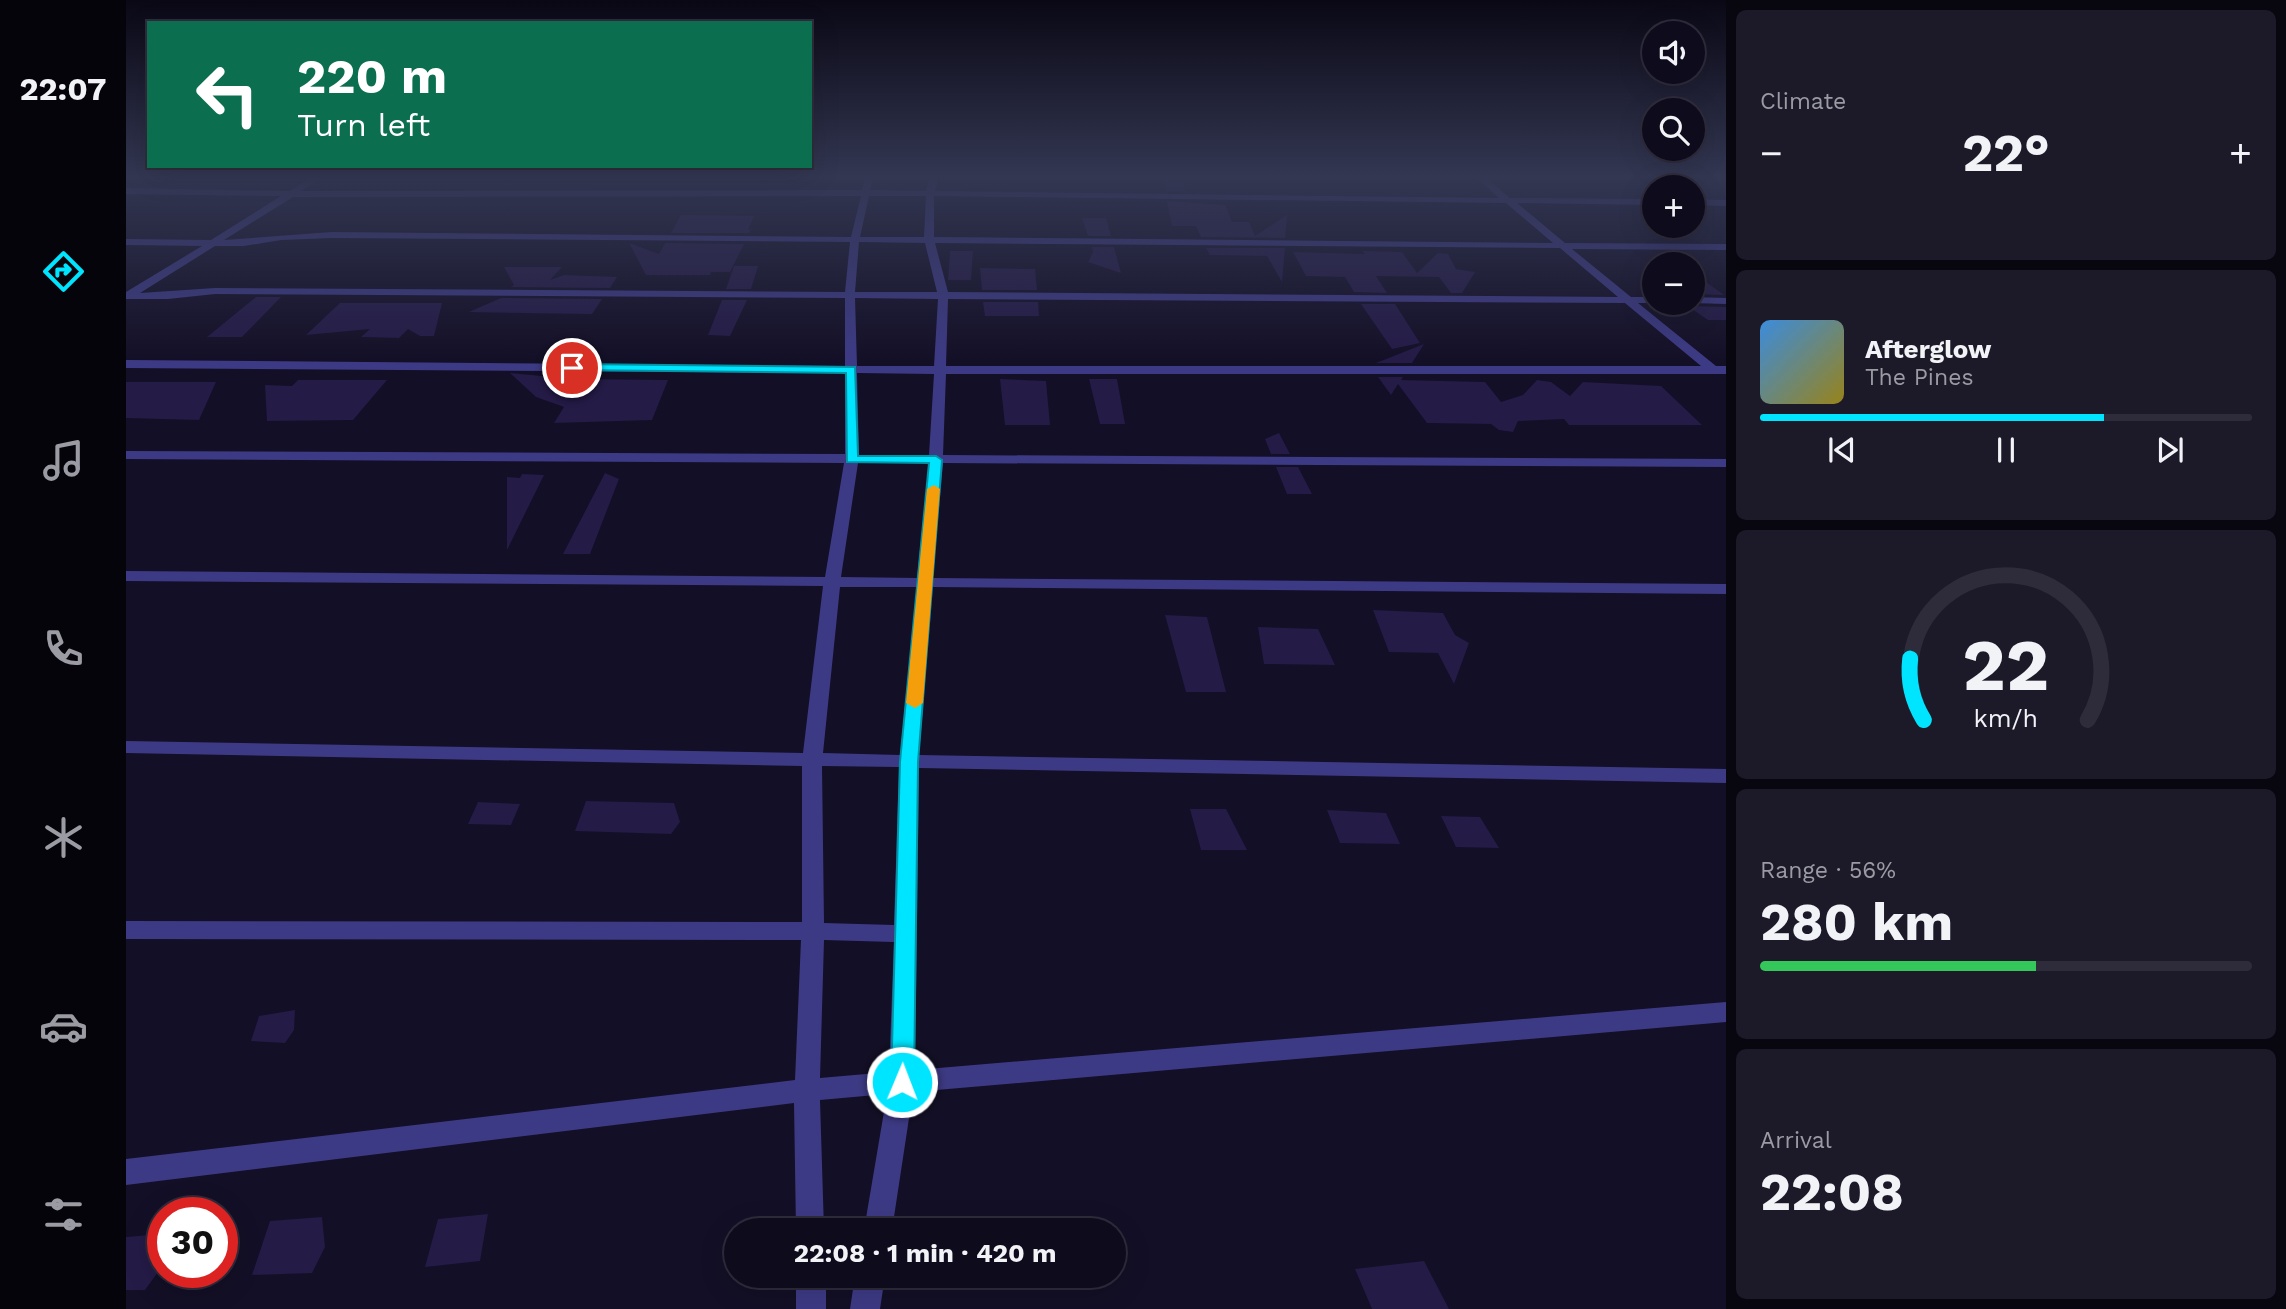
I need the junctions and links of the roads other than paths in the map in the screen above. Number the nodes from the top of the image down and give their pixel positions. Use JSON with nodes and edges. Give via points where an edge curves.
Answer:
{"nodes":[{"id":1,"x":220,"y":239,"type":"edge"},
{"id":2,"x":278,"y":239,"type":"edge"},
{"id":3,"x":855,"y":239,"type":"edge"},
{"id":4,"x":929,"y":239,"type":"edge"},
{"id":5,"x":938,"y":239,"type":"edge"},
{"id":6,"x":1555,"y":239,"type":"edge"},
{"id":7,"x":126,"y":242,"type":"edge"},
{"id":8,"x":212,"y":244,"type":"junction"},
{"id":9,"x":1562,"y":245,"type":"junction"},
{"id":10,"x":1726,"y":247,"type":"edge"},
{"id":11,"x":850,"y":294,"type":"junction"},
{"id":12,"x":943,"y":295,"type":"junction"},
{"id":13,"x":126,"y":297,"type":"edge"},
{"id":14,"x":1628,"y":299,"type":"junction"},
{"id":15,"x":1642,"y":300,"type":"edge"},
{"id":16,"x":1705,"y":300,"type":"edge"},
{"id":17,"x":1726,"y":301,"type":"edge"},
{"id":18,"x":126,"y":364,"type":"edge"},
{"id":19,"x":851,"y":370,"type":"junction"},
{"id":20,"x":940,"y":370,"type":"junction"},
{"id":21,"x":1712,"y":370,"type":"junction"},
{"id":22,"x":1726,"y":370,"type":"edge"},
{"id":23,"x":1726,"y":381,"type":"edge"},
{"id":24,"x":126,"y":455,"type":"edge"},
{"id":25,"x":852,"y":460,"type":"junction"},
{"id":26,"x":936,"y":460,"type":"junction"},
{"id":27,"x":1726,"y":463,"type":"edge"},
{"id":28,"x":126,"y":576,"type":"edge"},
{"id":29,"x":832,"y":582,"type":"junction"},
{"id":30,"x":927,"y":583,"type":"junction"},
{"id":31,"x":1726,"y":589,"type":"edge"},
{"id":32,"x":126,"y":747,"type":"edge"},
{"id":33,"x":812,"y":761,"type":"junction"},
{"id":34,"x":909,"y":762,"type":"junction"},
{"id":35,"x":1726,"y":776,"type":"edge"},
{"id":36,"x":126,"y":930,"type":"edge"},
{"id":37,"x":813,"y":931,"type":"junction"},
{"id":38,"x":905,"y":934,"type":"junction"},
{"id":39,"x":1726,"y":1012,"type":"edge"},
{"id":40,"x":902,"y":1082,"type":"junction"},
{"id":41,"x":807,"y":1090,"type":"junction"},
{"id":42,"x":126,"y":1172,"type":"edge"},
{"id":43,"x":810,"y":1218,"type":"edge"},
{"id":44,"x":880,"y":1218,"type":"edge"},
{"id":45,"x":810,"y":1288,"type":"edge"},
{"id":46,"x":868,"y":1288,"type":"edge"},
{"id":47,"x":811,"y":1309,"type":"edge"},
{"id":48,"x":865,"y":1309,"type":"edge"}],
"edges":[{"from":1,"to":8,"type":"street"},
{"from":2,"to":8,"type":"street"},
{"from":3,"to":11,"type":"street"},
{"from":4,"to":12,"type":"street"},
{"from":5,"to":9,"type":"street"},
{"from":6,"to":9,"type":"street"},
{"from":7,"to":8,"type":"street"},
{"from":8,"to":13,"type":"street"},
{"from":9,"to":10,"type":"street"},
{"from":9,"to":14,"type":"street"},
{"from":11,"to":12,"type":"street"},
{"from":11,"to":13,"type":"street","via":[[215,290]]},
{"from":11,"to":19,"type":"street"},
{"from":12,"to":14,"type":"street"},
{"from":12,"to":20,"type":"street"},
{"from":14,"to":15,"type":"street"},
{"from":14,"to":21,"type":"street"},
{"from":16,"to":17,"type":"street"},
{"from":18,"to":19,"type":"street"},
{"from":19,"to":20,"type":"street"},
{"from":19,"to":25,"type":"street"},
{"from":20,"to":21,"type":"street"},
{"from":20,"to":26,"type":"street"},
{"from":21,"to":22,"type":"street"},
{"from":21,"to":23,"type":"street"},
{"from":24,"to":25,"type":"street"},
{"from":25,"to":26,"type":"street"},
{"from":25,"to":29,"type":"street"},
{"from":26,"to":27,"type":"street"},
{"from":26,"to":30,"type":"street"},
{"from":28,"to":29,"type":"street"},
{"from":29,"to":30,"type":"street"},
{"from":29,"to":33,"type":"street"},
{"from":30,"to":31,"type":"street"},
{"from":30,"to":34,"type":"street"},
{"from":32,"to":33,"type":"street"},
{"from":33,"to":34,"type":"street"},
{"from":33,"to":37,"type":"street"},
{"from":34,"to":35,"type":"street"},
{"from":34,"to":38,"type":"street"},
{"from":36,"to":37,"type":"street"},
{"from":37,"to":38,"type":"street"},
{"from":37,"to":41,"type":"street"},
{"from":38,"to":40,"type":"street"},
{"from":39,"to":40,"type":"street"},
{"from":40,"to":41,"type":"street"},
{"from":40,"to":44,"type":"street"},
{"from":41,"to":42,"type":"street"},
{"from":41,"to":43,"type":"street"},
{"from":45,"to":47,"type":"street"},
{"from":46,"to":48,"type":"street"}]}
